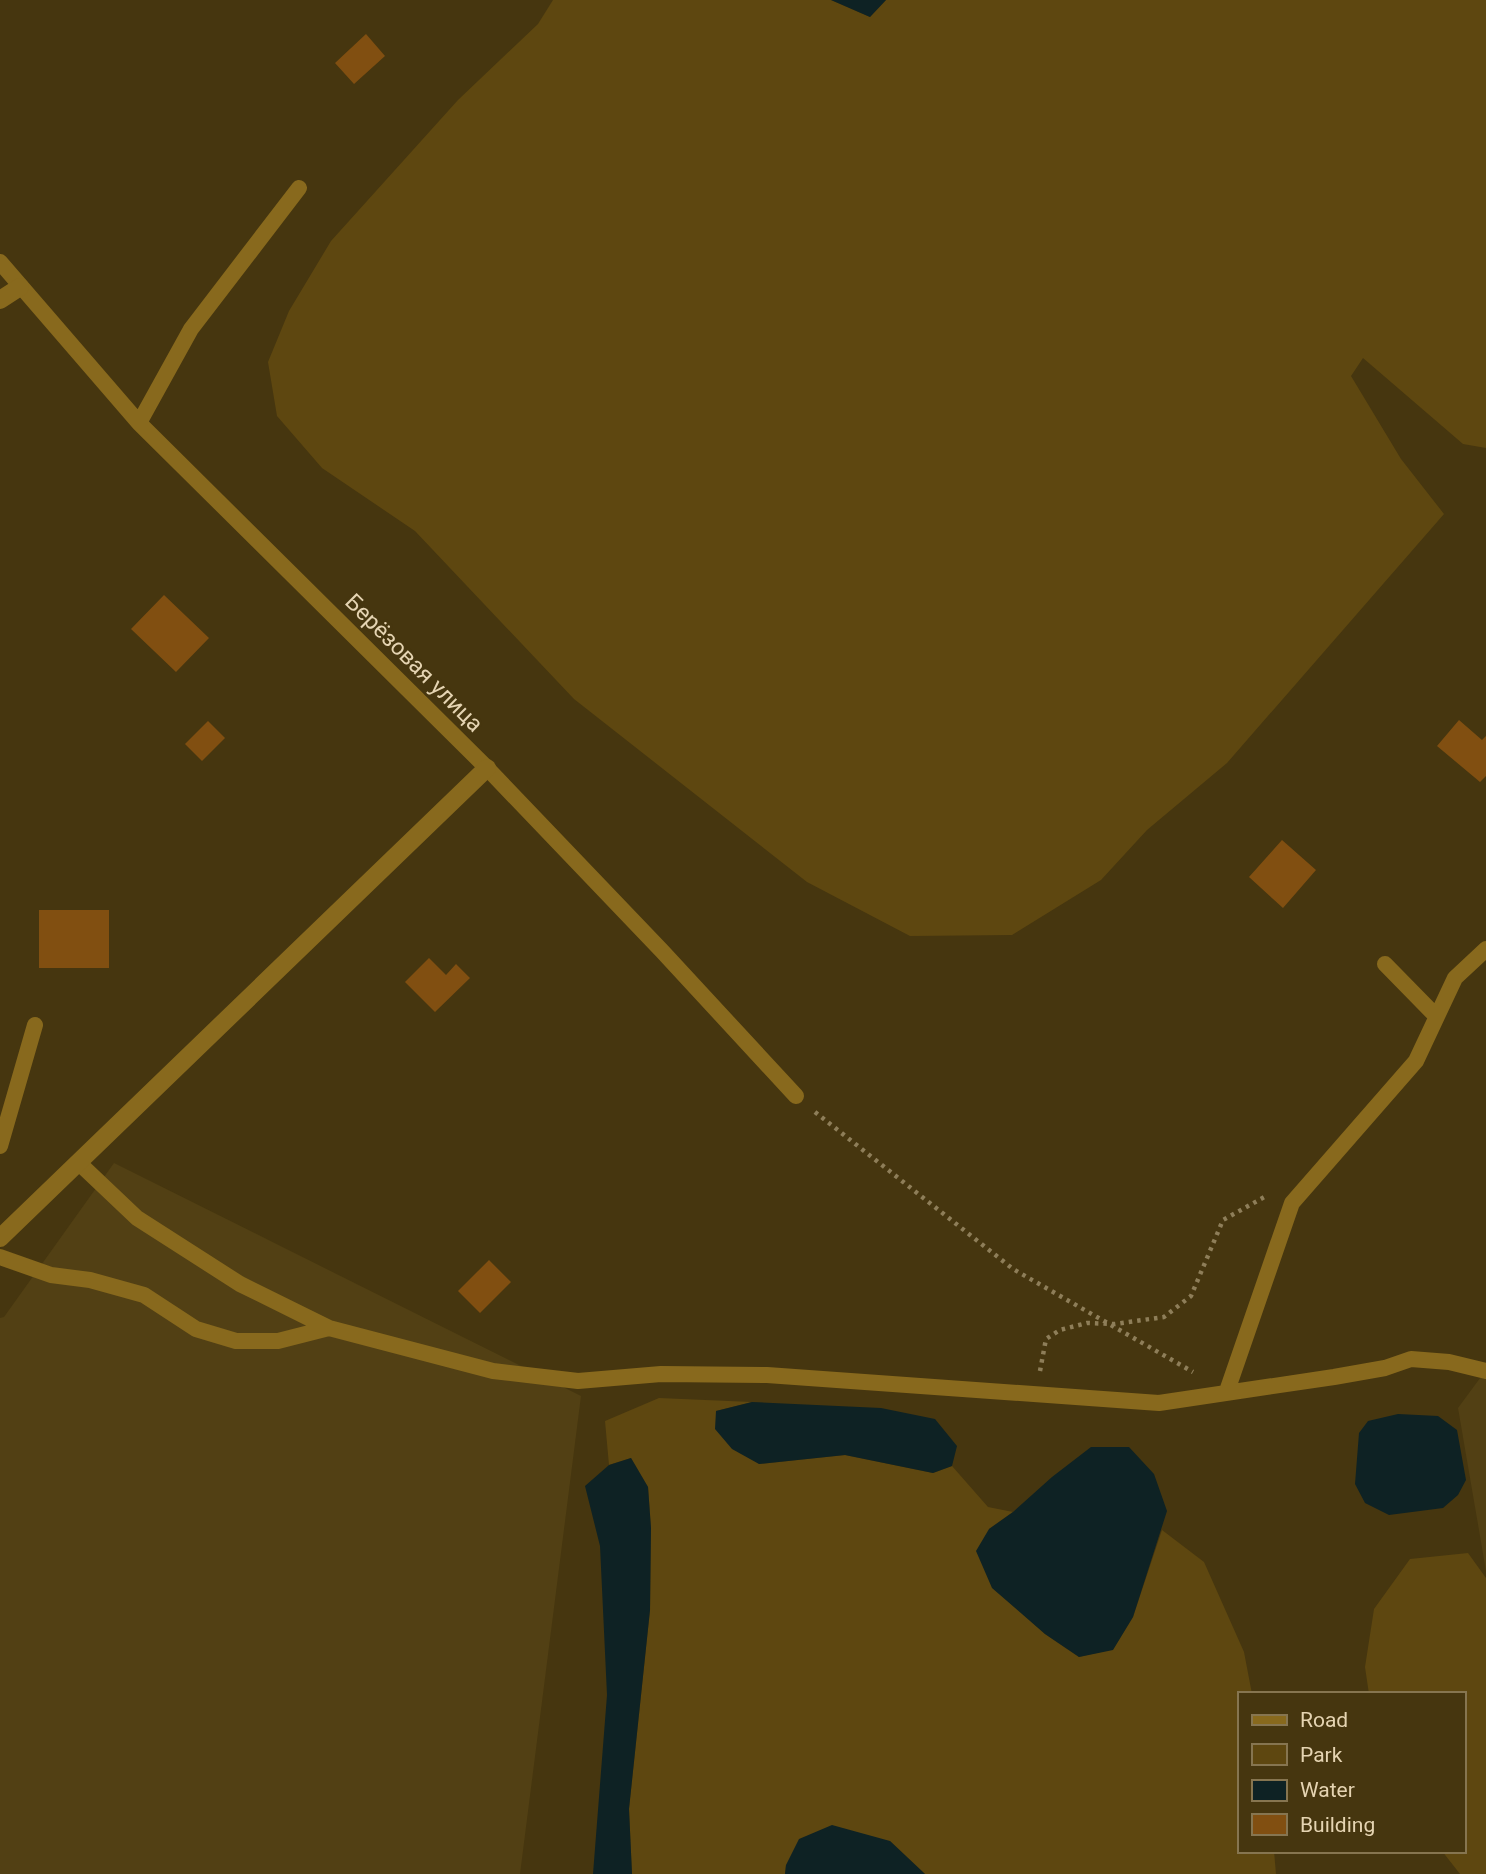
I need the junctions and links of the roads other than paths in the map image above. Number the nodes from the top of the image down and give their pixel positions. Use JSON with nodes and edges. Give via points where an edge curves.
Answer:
{"nodes":[{"id":1,"x":299,"y":188,"type":"dead end"},
{"id":2,"x":0,"y":262,"type":"edge"},
{"id":3,"x":20,"y":287,"type":"junction"},
{"id":4,"x":0,"y":300,"type":"edge"},
{"id":5,"x":139,"y":423,"type":"junction"},
{"id":6,"x":487,"y":768,"type":"junction"},
{"id":7,"x":1486,"y":949,"type":"edge"},
{"id":8,"x":1385,"y":964,"type":"dead end"},
{"id":9,"x":1436,"y":1016,"type":"junction"},
{"id":10,"x":35,"y":1025,"type":"dead end"},
{"id":11,"x":796,"y":1096,"type":"road end"},
{"id":12,"x":0,"y":1146,"type":"edge"},
{"id":13,"x":79,"y":1163,"type":"junction"},
{"id":14,"x":0,"y":1238,"type":"edge"},
{"id":15,"x":0,"y":1258,"type":"edge"},
{"id":16,"x":329,"y":1328,"type":"junction"},
{"id":17,"x":1486,"y":1371,"type":"edge"},
{"id":18,"x":1227,"y":1391,"type":"junction"}],
"edges":[{"from":1,"to":5,"type":"lane","via":[[191,329]]},
{"from":2,"to":3,"type":"lane","name":"Берёзовая улица"},
{"from":3,"to":4,"type":"street"},
{"from":3,"to":5,"type":"lane","name":"Берёзовая улица"},
{"from":5,"to":6,"type":"lane","name":"Берёзовая улица"},
{"from":6,"to":11,"type":"lane","name":"Берёзовая улица"},
{"from":6,"to":13,"type":"street"},
{"from":7,"to":9,"type":"lane","via":[[1455,978]]},
{"from":8,"to":9,"type":"lane"},
{"from":9,"to":18,"type":"lane","via":[[1416,1061],[1292,1203]]},
{"from":10,"to":12,"type":"lane"},
{"from":13,"to":14,"type":"street"},
{"from":13,"to":16,"type":"lane","via":[[137,1218],[171,1241],[240,1284]]},
{"from":15,"to":16,"type":"lane","via":[[51,1275],[144,1295],[196,1329],[236,1341],[278,1341]]},
{"from":16,"to":18,"type":"lane","via":[[493,1371],[578,1381],[661,1374],[767,1375],[1159,1403]]},
{"from":17,"to":18,"type":"lane","via":[[1411,1359],[1334,1377]]}]}
